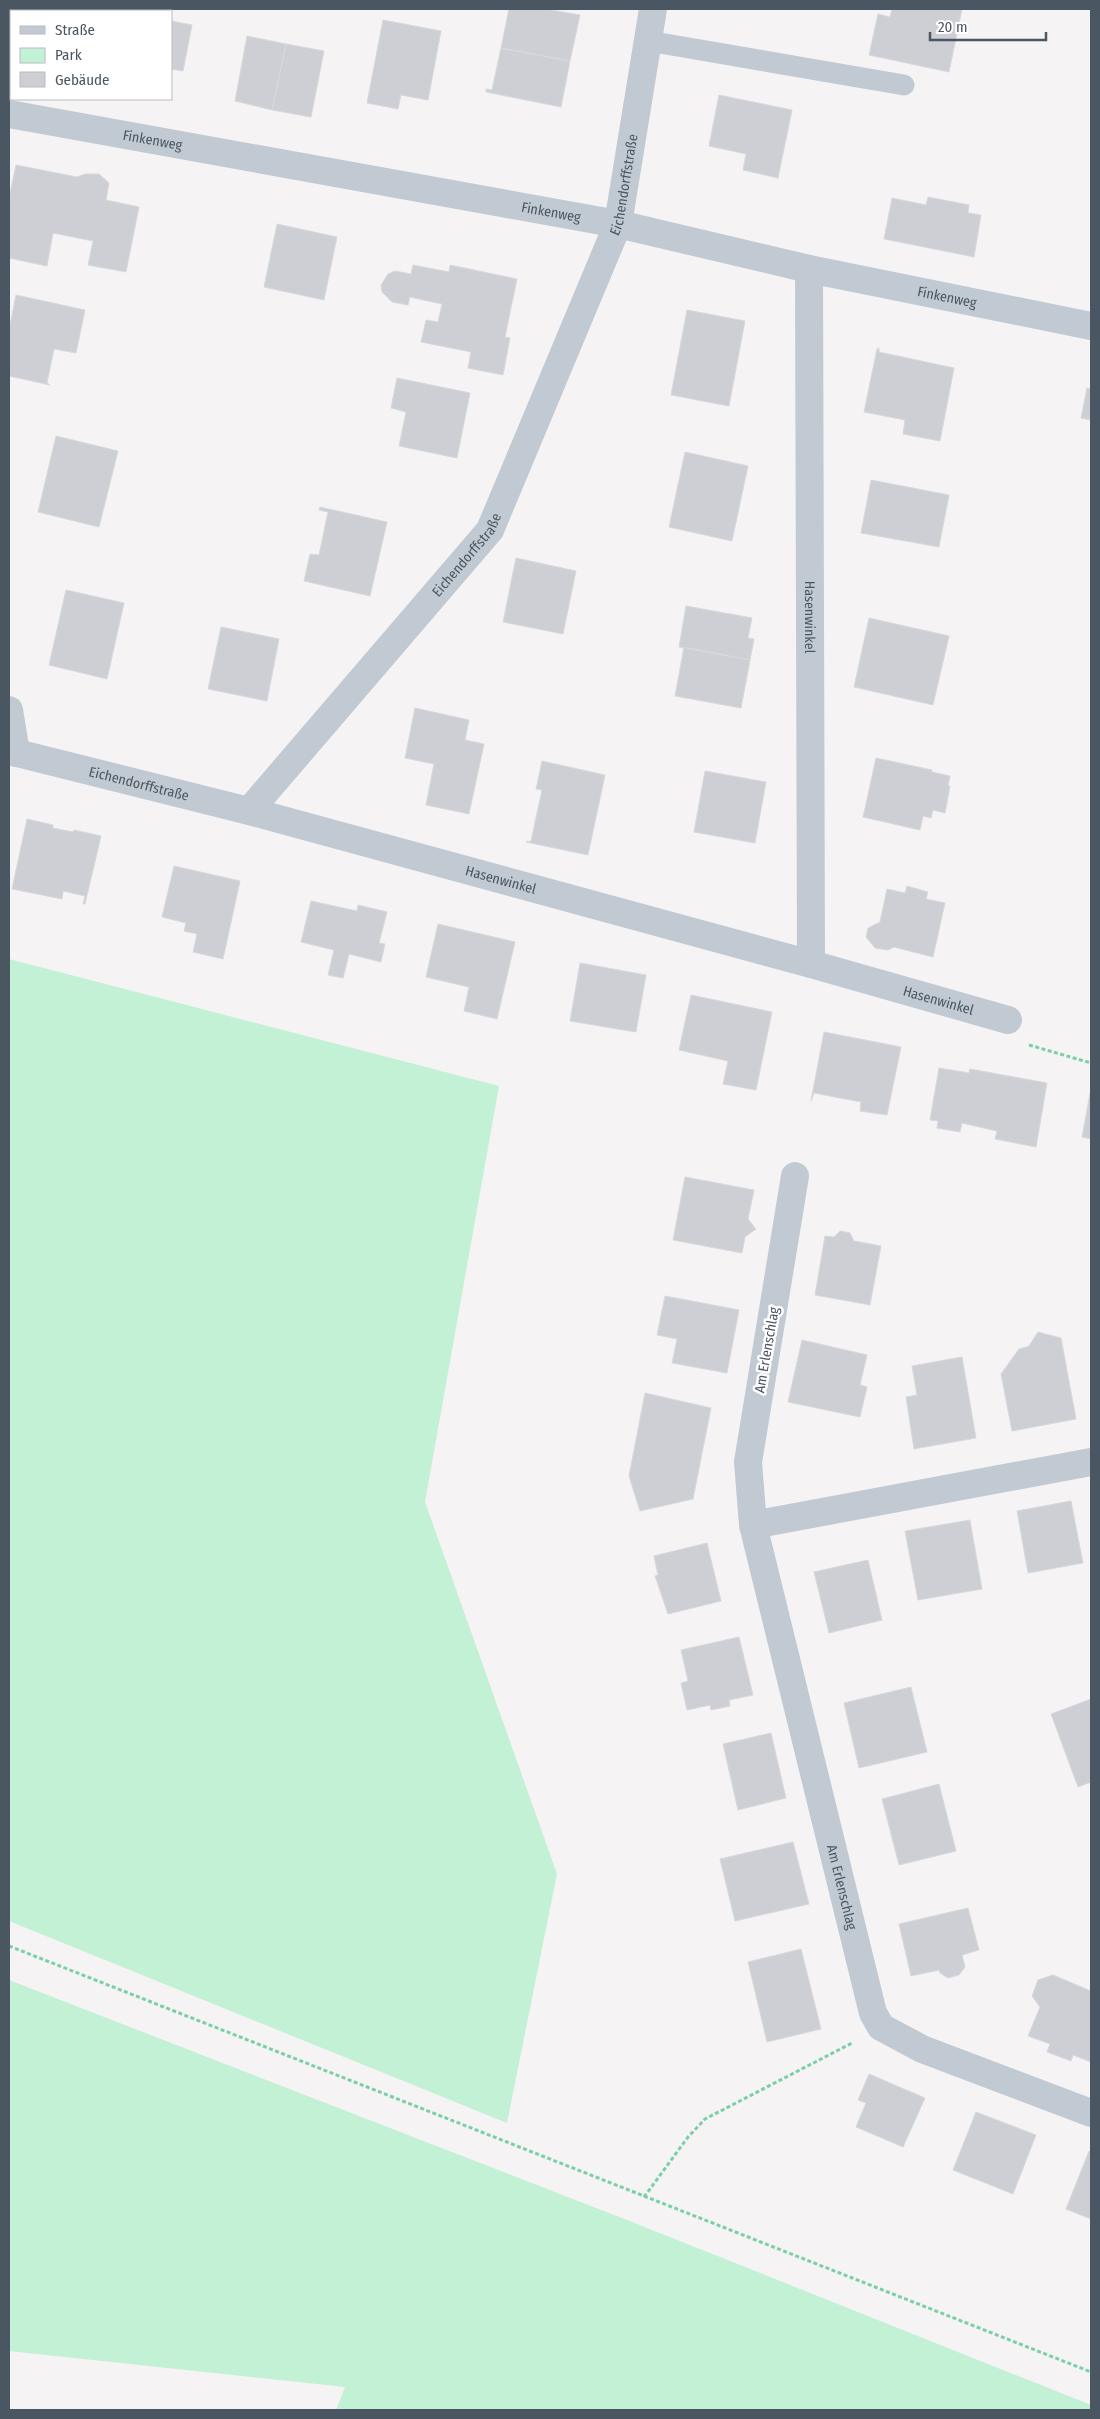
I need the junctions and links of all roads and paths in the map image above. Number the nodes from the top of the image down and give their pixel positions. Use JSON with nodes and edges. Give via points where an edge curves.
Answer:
{"nodes":[{"id":1,"x":653,"y":9,"type":"edge"},
{"id":2,"x":648,"y":41,"type":"junction"},
{"id":3,"x":904,"y":85,"type":"dead end"},
{"id":4,"x":9,"y":114,"type":"edge"},
{"id":5,"x":618,"y":224,"type":"junction"},
{"id":6,"x":809,"y":269,"type":"junction"},
{"id":7,"x":1091,"y":326,"type":"edge"},
{"id":8,"x":9,"y":710,"type":"edge"},
{"id":9,"x":12,"y":752,"type":"edge"},
{"id":10,"x":249,"y":811,"type":"junction"},
{"id":11,"x":811,"y":964,"type":"junction"},
{"id":12,"x":1008,"y":1020,"type":"joint"},
{"id":13,"x":1091,"y":1063,"type":"edge"},
{"id":14,"x":795,"y":1176,"type":"dead end"},
{"id":15,"x":1091,"y":1462,"type":"edge"},
{"id":16,"x":753,"y":1525,"type":"junction"},
{"id":17,"x":9,"y":1946,"type":"edge"},
{"id":18,"x":881,"y":2028,"type":"junction"},
{"id":19,"x":1091,"y":2113,"type":"edge"},
{"id":20,"x":644,"y":2197,"type":"junction"},
{"id":21,"x":1091,"y":2372,"type":"edge"}],
"edges":[{"from":1,"to":2,"type":"street","name":"Eichendorffstraße"},
{"from":2,"to":3,"type":"lane"},
{"from":2,"to":5,"type":"street","name":"Eichendorffstraße"},
{"from":4,"to":5,"type":"street","name":"Finkenweg"},
{"from":5,"to":6,"type":"street","name":"Finkenweg"},
{"from":5,"to":10,"type":"street","name":"Eichendorffstraße","via":[[490,530]]},
{"from":6,"to":7,"type":"street","name":"Finkenweg"},
{"from":6,"to":11,"type":"street","name":"Hasenwinkel"},
{"from":8,"to":9,"type":"street"},
{"from":9,"to":10,"type":"street","name":"Eichendorffstraße"},
{"from":10,"to":11,"type":"street","name":"Hasenwinkel"},
{"from":11,"to":12,"type":"street","name":"Hasenwinkel"},
{"from":12,"to":13,"type":"path","via":[[1028,1044]]},
{"from":14,"to":16,"type":"street","name":"Am Erlenschlag","via":[[748,1462]]},
{"from":15,"to":16,"type":"street"},
{"from":16,"to":18,"type":"street","name":"Am Erlenschlag","via":[[860,1965],[873,2012]]},
{"from":17,"to":20,"type":"path"},
{"from":18,"to":19,"type":"street","via":[[922,2049]]},
{"from":18,"to":20,"type":"path","via":[[705,2119]]},
{"from":20,"to":21,"type":"path"}]}
